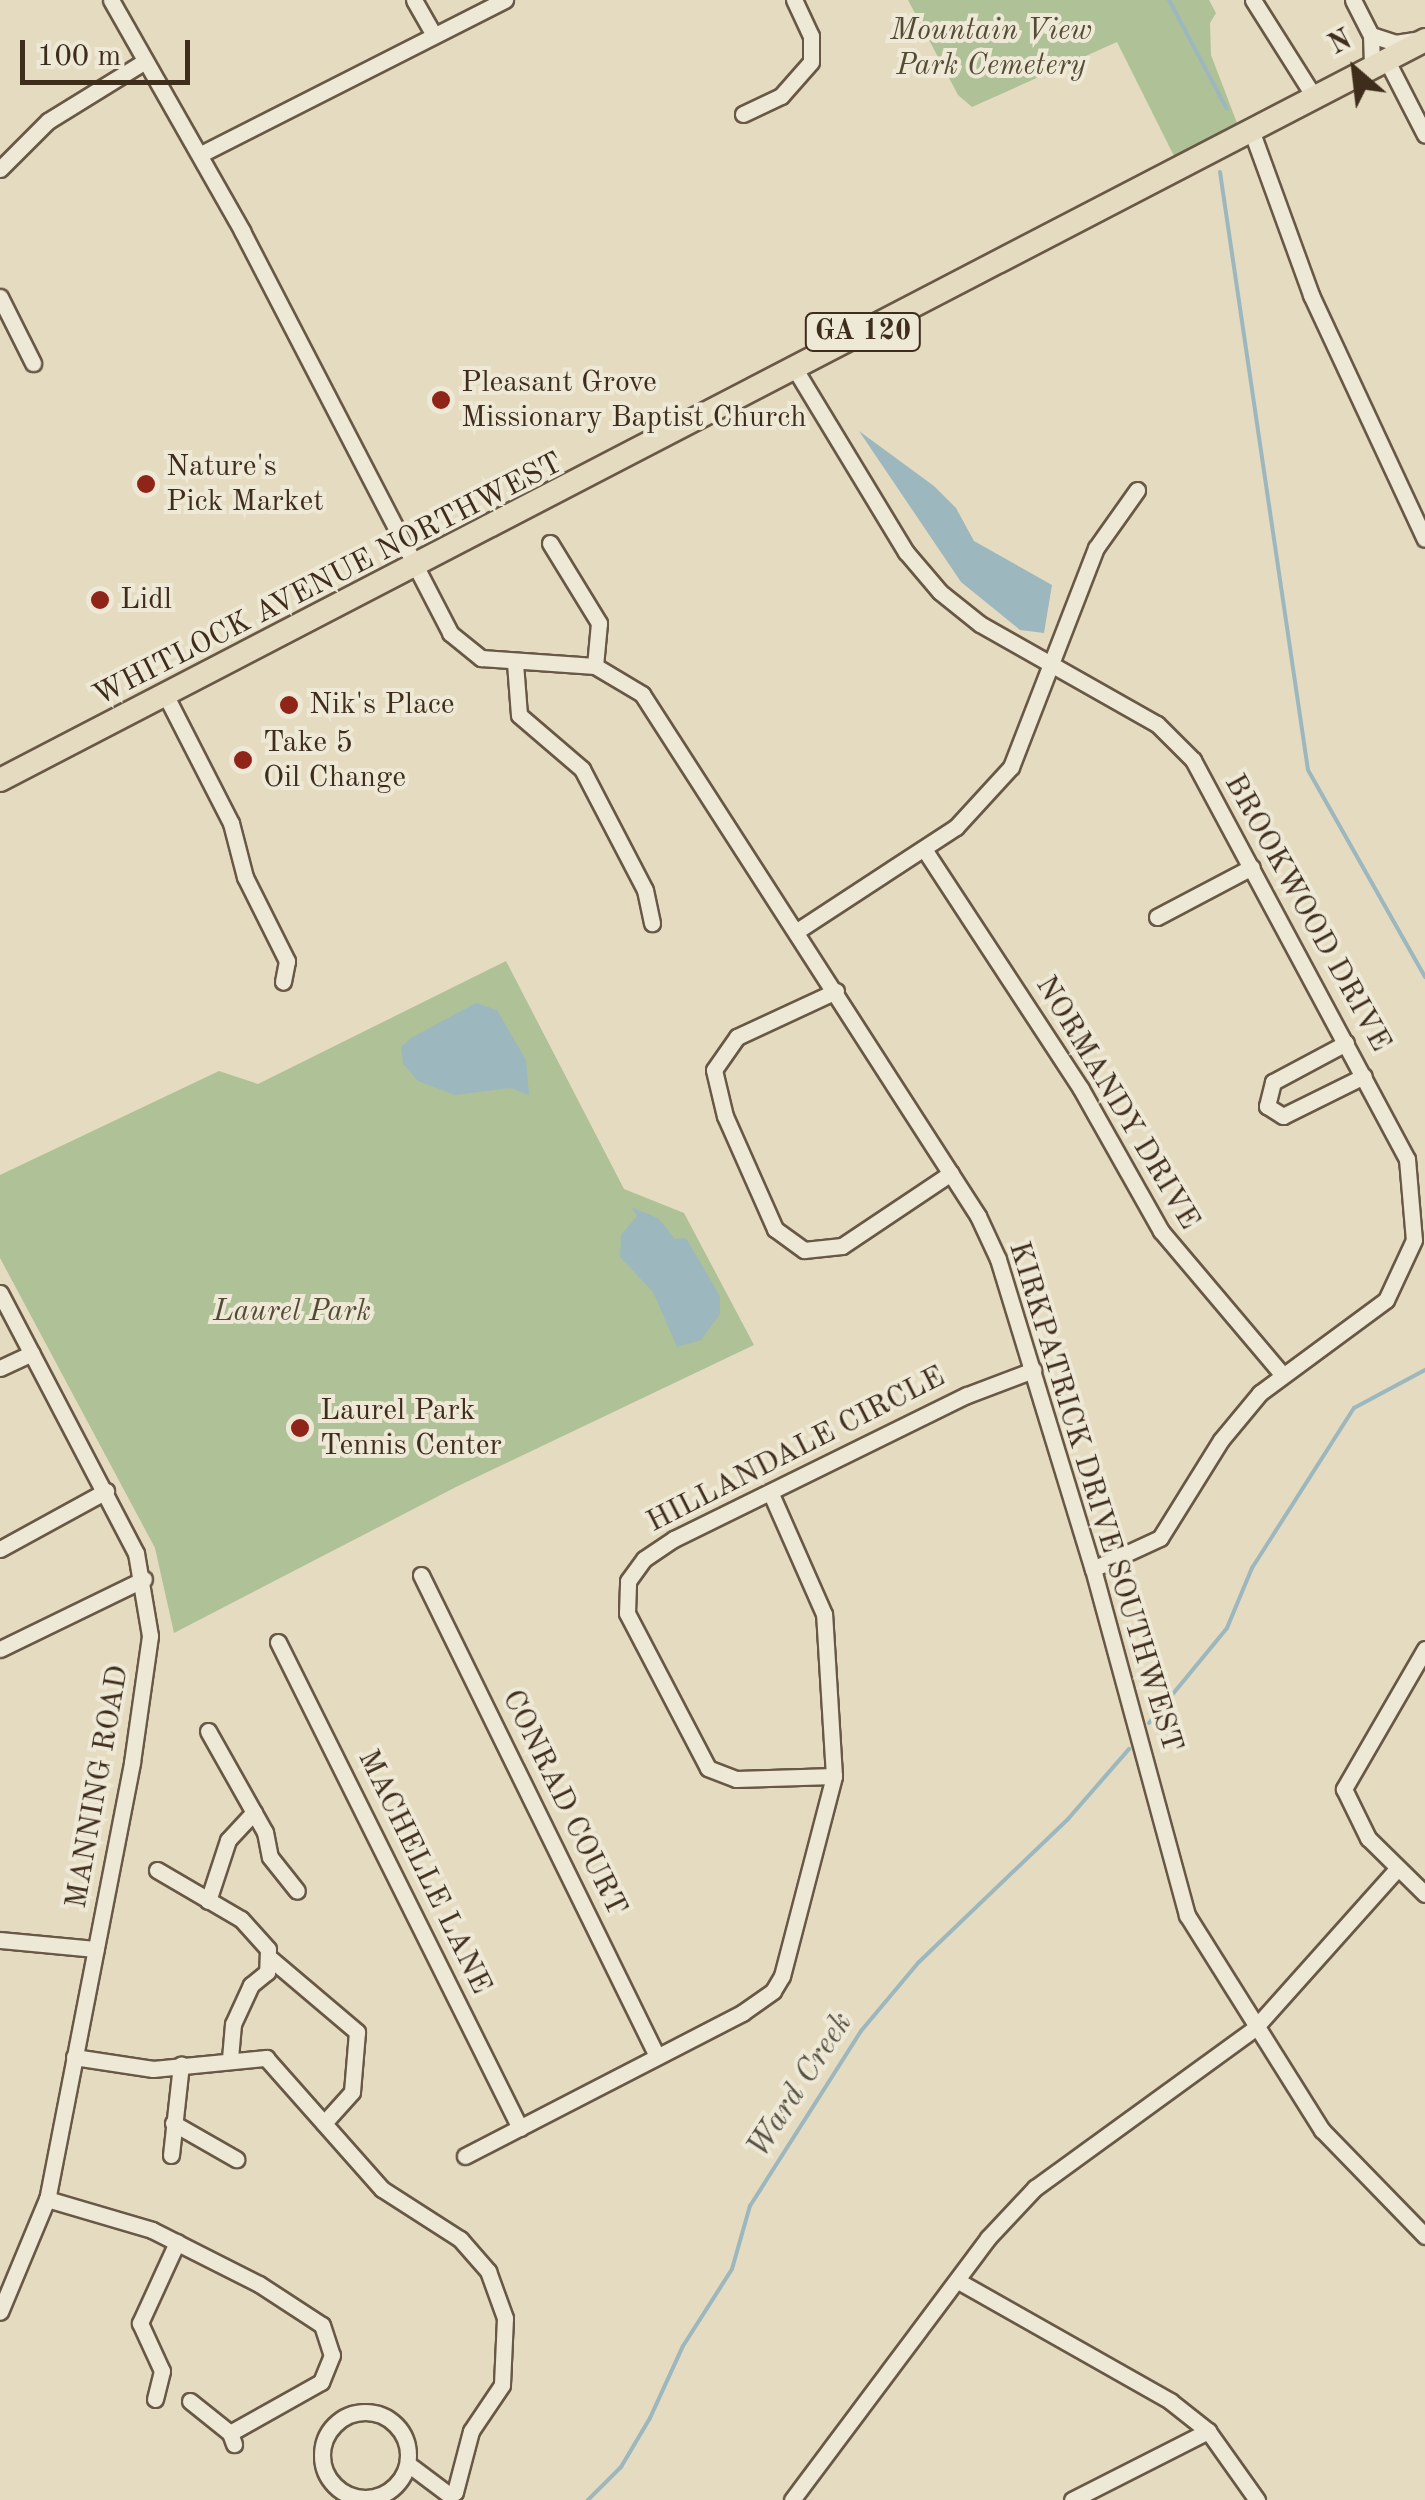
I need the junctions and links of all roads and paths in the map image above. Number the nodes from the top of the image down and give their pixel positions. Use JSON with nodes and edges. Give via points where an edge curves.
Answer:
{"nodes":[{"id":1,"x":111,"y":0,"type":"edge"},
{"id":2,"x":414,"y":0,"type":"edge"},
{"id":3,"x":504,"y":0,"type":"edge"},
{"id":4,"x":794,"y":0,"type":"edge"},
{"id":5,"x":1253,"y":0,"type":"edge"},
{"id":6,"x":1353,"y":0,"type":"edge"},
{"id":7,"x":1371,"y":34,"type":"junction"},
{"id":8,"x":434,"y":35,"type":"junction"},
{"id":9,"x":1425,"y":39,"type":"edge"},
{"id":10,"x":145,"y":61,"type":"junction"},
{"id":11,"x":1379,"y":62,"type":"junction"},
{"id":12,"x":1313,"y":95,"type":"junction"},
{"id":13,"x":744,"y":114,"type":"dead end"},
{"id":14,"x":1250,"y":127,"type":"junction"},
{"id":15,"x":1425,"y":135,"type":"edge"},
{"id":16,"x":201,"y":154,"type":"junction"},
{"id":17,"x":0,"y":169,"type":"edge"},
{"id":18,"x":0,"y":297,"type":"edge"},
{"id":19,"x":33,"y":363,"type":"dead end"},
{"id":20,"x":795,"y":369,"type":"junction"},
{"id":21,"x":1137,"y":490,"type":"dead end"},
{"id":22,"x":1425,"y":537,"type":"edge"},
{"id":23,"x":550,"y":543,"type":"dead end"},
{"id":24,"x":414,"y":570,"type":"junction"},
{"id":25,"x":515,"y":663,"type":"junction"},
{"id":26,"x":595,"y":666,"type":"junction"},
{"id":27,"x":1052,"y":667,"type":"junction"},
{"id":28,"x":166,"y":696,"type":"junction"},
{"id":29,"x":0,"y":780,"type":"edge"},
{"id":30,"x":924,"y":849,"type":"junction"},
{"id":31,"x":1252,"y":867,"type":"junction"},
{"id":32,"x":1157,"y":917,"type":"dead end"},
{"id":33,"x":652,"y":923,"type":"dead end"},
{"id":34,"x":797,"y":931,"type":"junction"},
{"id":35,"x":283,"y":982,"type":"dead end"},
{"id":36,"x":836,"y":992,"type":"junction"},
{"id":37,"x":1346,"y":1043,"type":"junction"},
{"id":38,"x":1364,"y":1076,"type":"junction"},
{"id":39,"x":951,"y":1174,"type":"junction"},
{"id":40,"x":0,"y":1294,"type":"edge"},
{"id":41,"x":32,"y":1354,"type":"junction"},
{"id":42,"x":0,"y":1368,"type":"edge"},
{"id":43,"x":1033,"y":1370,"type":"junction"},
{"id":44,"x":1280,"y":1372,"type":"junction"},
{"id":45,"x":106,"y":1491,"type":"junction"},
{"id":46,"x":772,"y":1496,"type":"junction"},
{"id":47,"x":0,"y":1548,"type":"edge"},
{"id":48,"x":1093,"y":1569,"type":"junction"},
{"id":49,"x":421,"y":1576,"type":"dead end"},
{"id":50,"x":144,"y":1579,"type":"junction"},
{"id":51,"x":278,"y":1642,"type":"dead end"},
{"id":52,"x":0,"y":1649,"type":"edge"},
{"id":53,"x":1425,"y":1649,"type":"edge"},
{"id":54,"x":208,"y":1731,"type":"dead end"},
{"id":55,"x":834,"y":1776,"type":"junction"},
{"id":56,"x":254,"y":1812,"type":"junction"},
{"id":57,"x":157,"y":1870,"type":"dead end"},
{"id":58,"x":1396,"y":1870,"type":"junction"},
{"id":59,"x":298,"y":1891,"type":"dead end"},
{"id":60,"x":1425,"y":1894,"type":"edge"},
{"id":61,"x":208,"y":1901,"type":"junction"},
{"id":62,"x":0,"y":1922,"type":"edge"},
{"id":63,"x":3,"y":1941,"type":"edge"},
{"id":64,"x":96,"y":1949,"type":"junction"},
{"id":65,"x":271,"y":1960,"type":"junction"},
{"id":66,"x":1254,"y":2029,"type":"junction"},
{"id":67,"x":657,"y":2056,"type":"junction"},
{"id":68,"x":74,"y":2057,"type":"junction"},
{"id":69,"x":230,"y":2058,"type":"junction"},
{"id":70,"x":180,"y":2066,"type":"junction"},
{"id":71,"x":173,"y":2123,"type":"junction"},
{"id":72,"x":324,"y":2123,"type":"junction"},
{"id":73,"x":520,"y":2128,"type":"junction"},
{"id":74,"x":171,"y":2155,"type":"dead end"},
{"id":75,"x":464,"y":2156,"type":"dead end"},
{"id":76,"x":236,"y":2159,"type":"dead end"},
{"id":77,"x":47,"y":2199,"type":"junction"},
{"id":78,"x":1425,"y":2236,"type":"edge"},
{"id":79,"x":177,"y":2242,"type":"junction"},
{"id":80,"x":958,"y":2281,"type":"junction"},
{"id":81,"x":0,"y":2312,"type":"edge"},
{"id":82,"x":155,"y":2399,"type":"dead end"},
{"id":83,"x":190,"y":2401,"type":"dead end"},
{"id":84,"x":1208,"y":2431,"type":"junction"},
{"id":85,"x":412,"y":2467,"type":"junction"},
{"id":86,"x":792,"y":2500,"type":"edge"},
{"id":87,"x":1072,"y":2500,"type":"edge"},
{"id":88,"x":1257,"y":2500,"type":"edge"}],
"edges":[{"from":1,"to":10,"type":"street","name":"KIRKPATRICK DRIVE SOUTHWEST"},
{"from":2,"to":8,"type":"street"},
{"from":3,"to":8,"type":"street"},
{"from":4,"to":13,"type":"street","via":[[812,36],[810,62],[794,86]]},
{"from":5,"to":12,"type":"street"},
{"from":6,"to":7,"type":"street"},
{"from":7,"to":9,"type":"street","via":[[1395,44]]},
{"from":7,"to":11,"type":"street"},
{"from":8,"to":16,"type":"street"},
{"from":9,"to":11,"type":"highway","name":"WHITLOCK AVENUE NORTHWEST","number":"GA 120"},
{"from":10,"to":16,"type":"street","name":"KIRKPATRICK DRIVE SOUTHWEST"},
{"from":10,"to":17,"type":"street","via":[[48,121]]},
{"from":11,"to":12,"type":"highway","name":"WHITLOCK AVENUE NORTHWEST","number":"GA 120"},
{"from":11,"to":15,"type":"street"},
{"from":12,"to":14,"type":"highway","name":"WHITLOCK AVENUE NORTHWEST","number":"GA 120"},
{"from":14,"to":20,"type":"highway","name":"WHITLOCK AVENUE NORTHWEST","number":"GA 120"},
{"from":14,"to":22,"type":"street","via":[[1310,295]]},
{"from":16,"to":24,"type":"street","name":"KIRKPATRICK DRIVE SOUTHWEST"},
{"from":18,"to":19,"type":"street"},
{"from":20,"to":24,"type":"highway","name":"WHITLOCK AVENUE NORTHWEST","number":"GA 120"},
{"from":20,"to":27,"type":"street","name":"BROOKWOOD DRIVE","via":[[929,579],[980,624]]},
{"from":21,"to":27,"type":"street","via":[[1096,548]]},
{"from":23,"to":26,"type":"street","via":[[599,623]]},
{"from":24,"to":25,"type":"street","name":"KIRKPATRICK DRIVE SOUTHWEST","via":[[460,644],[482,658]]},
{"from":24,"to":28,"type":"highway","name":"WHITLOCK AVENUE NORTHWEST","number":"GA 120"},
{"from":25,"to":26,"type":"street","name":"KIRKPATRICK DRIVE SOUTHWEST"},
{"from":25,"to":33,"type":"street","via":[[519,715],[582,769],[645,890]]},
{"from":26,"to":34,"type":"street","name":"KIRKPATRICK DRIVE SOUTHWEST","via":[[631,684],[653,708]]},
{"from":27,"to":30,"type":"street","via":[[1011,768],[982,803]]},
{"from":27,"to":31,"type":"street","name":"BROOKWOOD DRIVE","via":[[1164,731],[1192,760]]},
{"from":28,"to":29,"type":"highway","name":"WHITLOCK AVENUE NORTHWEST","number":"GA 120"},
{"from":28,"to":35,"type":"street","via":[[231,822],[245,877],[287,961]]},
{"from":30,"to":34,"type":"street"},
{"from":30,"to":44,"type":"street","name":"NORMANDY DRIVE","via":[[1081,1089],[1170,1244]]},
{"from":31,"to":32,"type":"street"},
{"from":31,"to":37,"type":"street","name":"BROOKWOOD DRIVE"},
{"from":34,"to":36,"type":"street","name":"KIRKPATRICK DRIVE SOUTHWEST"},
{"from":36,"to":39,"type":"street","name":"KIRKPATRICK DRIVE SOUTHWEST"},
{"from":36,"to":39,"type":"street","via":[[737,1037],[714,1070],[725,1116],[775,1229],[794,1246],[826,1251]]},
{"from":37,"to":38,"type":"street","name":"BROOKWOOD DRIVE"},
{"from":37,"to":38,"type":"street","via":[[1273,1082],[1267,1106],[1283,1116]]},
{"from":38,"to":44,"type":"street","name":"BROOKWOOD DRIVE","via":[[1407,1160],[1416,1200],[1410,1261],[1370,1314]]},
{"from":39,"to":43,"type":"street","name":"KIRKPATRICK DRIVE SOUTHWEST","via":[[998,1258]]},
{"from":40,"to":41,"type":"street","name":"MANNING ROAD"},
{"from":41,"to":42,"type":"street"},
{"from":41,"to":45,"type":"street","name":"MANNING ROAD"},
{"from":43,"to":46,"type":"street","name":"HILLANDALE CIRCLE","via":[[967,1395]]},
{"from":43,"to":48,"type":"street","name":"KIRKPATRICK DRIVE SOUTHWEST"},
{"from":44,"to":48,"type":"street","name":"BROOKWOOD DRIVE","via":[[1221,1440],[1160,1538]]},
{"from":45,"to":47,"type":"street"},
{"from":45,"to":50,"type":"street","name":"MANNING ROAD"},
{"from":46,"to":55,"type":"street","via":[[824,1614]]},
{"from":46,"to":55,"type":"street","name":"HILLANDALE CIRCLE","via":[[644,1558],[628,1581],[627,1614],[708,1768],[736,1779]]},
{"from":48,"to":66,"type":"street","name":"KIRKPATRICK DRIVE SOUTHWEST","via":[[1187,1915]]},
{"from":49,"to":67,"type":"street","name":"CONRAD COURT"},
{"from":50,"to":52,"type":"street"},
{"from":50,"to":64,"type":"street","name":"MANNING ROAD","via":[[149,1668]]},
{"from":51,"to":73,"type":"street","name":"MACHELLE LANE"},
{"from":53,"to":58,"type":"street","via":[[1344,1789],[1368,1838]]},
{"from":54,"to":56,"type":"street"},
{"from":55,"to":67,"type":"street","via":[[788,1958],[773,1991]]},
{"from":56,"to":59,"type":"street","via":[[270,1858]]},
{"from":56,"to":61,"type":"street","via":[[228,1840]]},
{"from":57,"to":61,"type":"street"},
{"from":58,"to":60,"type":"street"},
{"from":58,"to":66,"type":"street"},
{"from":61,"to":65,"type":"street","via":[[255,1929]]},
{"from":62,"to":63,"type":"street"},
{"from":63,"to":64,"type":"street"},
{"from":64,"to":68,"type":"street","name":"MANNING ROAD"},
{"from":65,"to":69,"type":"street","via":[[233,2024]]},
{"from":65,"to":72,"type":"street","via":[[356,2032],[352,2092]]},
{"from":66,"to":78,"type":"street","name":"KIRKPATRICK DRIVE SOUTHWEST","via":[[1322,2130]]},
{"from":66,"to":80,"type":"street","via":[[1035,2188]]},
{"from":67,"to":73,"type":"street"},
{"from":68,"to":70,"type":"street","via":[[140,2068]]},
{"from":68,"to":77,"type":"street","name":"MANNING ROAD"},
{"from":69,"to":70,"type":"street"},
{"from":69,"to":72,"type":"street","via":[[275,2064]]},
{"from":70,"to":71,"type":"street"},
{"from":71,"to":74,"type":"street"},
{"from":71,"to":76,"type":"street"},
{"from":72,"to":85,"type":"street","via":[[382,2189],[460,2239],[488,2271],[505,2318],[502,2385],[471,2431],[460,2486],[448,2494]]},
{"from":73,"to":75,"type":"street"},
{"from":77,"to":79,"type":"street"},
{"from":77,"to":81,"type":"street","name":"MANNING ROAD"},
{"from":79,"to":82,"type":"street","via":[[140,2323],[162,2371]]},
{"from":79,"to":83,"type":"street","via":[[322,2326],[331,2340],[321,2382],[232,2438]]},
{"from":80,"to":84,"type":"street","via":[[1081,2356],[1137,2379]]},
{"from":80,"to":86,"type":"street"},
{"from":84,"to":87,"type":"street"},
{"from":84,"to":88,"type":"street"},
{"from":85,"to":85,"type":"street","via":[[394,2424],[370,2411],[321,2436],[317,2450],[329,2478],[359,2500],[384,2494]]}]}
